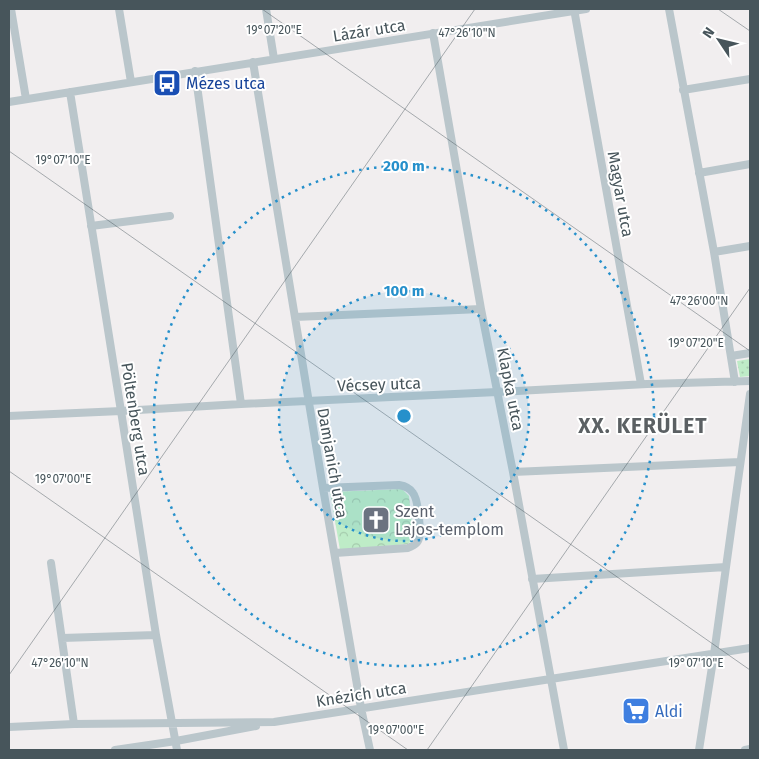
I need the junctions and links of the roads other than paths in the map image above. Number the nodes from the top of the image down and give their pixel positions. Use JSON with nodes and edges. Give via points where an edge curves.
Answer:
{"nodes":[{"id":1,"x":11,"y":9,"type":"edge"},
{"id":2,"x":119,"y":9,"type":"edge"},
{"id":3,"x":266,"y":9,"type":"edge"},
{"id":4,"x":586,"y":9,"type":"edge"},
{"id":5,"x":669,"y":9,"type":"edge"},
{"id":6,"x":574,"y":10,"type":"edge"},
{"id":7,"x":433,"y":33,"type":"junction"},
{"id":8,"x":274,"y":59,"type":"junction"},
{"id":9,"x":253,"y":62,"type":"junction"},
{"id":10,"x":195,"y":71,"type":"junction"},
{"id":11,"x":750,"y":79,"type":"edge"},
{"id":12,"x":131,"y":82,"type":"junction"},
{"id":13,"x":683,"y":90,"type":"junction"},
{"id":14,"x":70,"y":92,"type":"junction"},
{"id":15,"x":26,"y":100,"type":"junction"},
{"id":16,"x":9,"y":102,"type":"edge"},
{"id":17,"x":750,"y":164,"type":"edge"},
{"id":18,"x":699,"y":173,"type":"junction"},
{"id":19,"x":170,"y":216,"type":"dead end"},
{"id":20,"x":91,"y":226,"type":"junction"},
{"id":21,"x":750,"y":246,"type":"edge"},
{"id":22,"x":714,"y":252,"type":"junction"},
{"id":23,"x":481,"y":309,"type":"junction"},
{"id":24,"x":295,"y":318,"type":"junction"},
{"id":25,"x":750,"y":353,"type":"edge"},
{"id":26,"x":731,"y":356,"type":"junction"},
{"id":27,"x":750,"y":381,"type":"edge"},
{"id":28,"x":735,"y":382,"type":"junction"},
{"id":29,"x":641,"y":384,"type":"junction"},
{"id":30,"x":497,"y":392,"type":"junction"},
{"id":31,"x":750,"y":394,"type":"edge"},
{"id":32,"x":308,"y":401,"type":"junction"},
{"id":33,"x":241,"y":404,"type":"junction"},
{"id":34,"x":121,"y":411,"type":"junction"},
{"id":35,"x":9,"y":416,"type":"edge"},
{"id":36,"x":740,"y":462,"type":"junction"},
{"id":37,"x":513,"y":472,"type":"junction"},
{"id":38,"x":323,"y":488,"type":"junction"},
{"id":39,"x":335,"y":553,"type":"junction"},
{"id":40,"x":51,"y":562,"type":"dead end"},
{"id":41,"x":726,"y":567,"type":"junction"},
{"id":42,"x":532,"y":579,"type":"junction"},
{"id":43,"x":156,"y":635,"type":"junction"},
{"id":44,"x":62,"y":638,"type":"junction"},
{"id":45,"x":750,"y":648,"type":"edge"},
{"id":46,"x":714,"y":654,"type":"junction"},
{"id":47,"x":551,"y":680,"type":"junction"},
{"id":48,"x":361,"y":708,"type":"junction"},
{"id":49,"x":172,"y":722,"type":"junction"},
{"id":50,"x":274,"y":722,"type":"junction"},
{"id":51,"x":74,"y":724,"type":"junction"},
{"id":52,"x":9,"y":727,"type":"edge"},
{"id":53,"x":176,"y":741,"type":"junction"},
{"id":54,"x":115,"y":750,"type":"edge"},
{"id":55,"x":177,"y":750,"type":"edge"},
{"id":56,"x":370,"y":750,"type":"edge"},
{"id":57,"x":564,"y":750,"type":"edge"},
{"id":58,"x":699,"y":750,"type":"edge"},
{"id":59,"x":745,"y":750,"type":"edge"},
{"id":60,"x":750,"y":750,"type":"edge"}],
"edges":[{"from":1,"to":15,"type":"street"},
{"from":2,"to":12,"type":"street"},
{"from":3,"to":8,"type":"street"},
{"from":4,"to":6,"type":"street","name":"Lázár utca"},
{"from":5,"to":13,"type":"street"},
{"from":6,"to":7,"type":"street","name":"Lázár utca"},
{"from":6,"to":29,"type":"street","name":"Magyar utca"},
{"from":7,"to":8,"type":"street","name":"Lázár utca"},
{"from":7,"to":23,"type":"street","name":"Klapka utca"},
{"from":8,"to":9,"type":"street","name":"Lázár utca"},
{"from":9,"to":10,"type":"street","name":"Lázár utca"},
{"from":9,"to":24,"type":"street","name":"Damjanich utca"},
{"from":10,"to":12,"type":"street","name":"Lázár utca"},
{"from":10,"to":33,"type":"street"},
{"from":11,"to":13,"type":"street"},
{"from":12,"to":14,"type":"street","name":"Lázár utca"},
{"from":13,"to":18,"type":"street"},
{"from":14,"to":15,"type":"street","name":"Lázár utca"},
{"from":14,"to":20,"type":"street","name":"Pöltenberg utca"},
{"from":15,"to":16,"type":"street","name":"Lázár utca"},
{"from":17,"to":18,"type":"street"},
{"from":18,"to":22,"type":"street"},
{"from":19,"to":20,"type":"street"},
{"from":20,"to":34,"type":"street","name":"Pöltenberg utca"},
{"from":21,"to":22,"type":"street"},
{"from":22,"to":26,"type":"street"},
{"from":23,"to":24,"type":"street"},
{"from":23,"to":30,"type":"street","name":"Klapka utca"},
{"from":24,"to":32,"type":"street","name":"Damjanich utca"},
{"from":25,"to":26,"type":"street"},
{"from":26,"to":28,"type":"street"},
{"from":27,"to":28,"type":"street","name":"Vécsey utca"},
{"from":28,"to":29,"type":"street","name":"Vécsey utca"},
{"from":29,"to":30,"type":"street","name":"Vécsey utca"},
{"from":30,"to":32,"type":"street","name":"Vécsey utca"},
{"from":30,"to":37,"type":"street","name":"Klapka utca"},
{"from":31,"to":36,"type":"street"},
{"from":32,"to":33,"type":"street","name":"Vécsey utca"},
{"from":32,"to":38,"type":"street","name":"Damjanich utca"},
{"from":33,"to":34,"type":"street","name":"Vécsey utca"},
{"from":34,"to":35,"type":"street","name":"Vécsey utca"},
{"from":34,"to":43,"type":"street","name":"Pöltenberg utca"},
{"from":36,"to":37,"type":"street"},
{"from":36,"to":41,"type":"street"},
{"from":37,"to":42,"type":"street","name":"Klapka utca"},
{"from":38,"to":39,"type":"street","name":"Damjanich utca"},
{"from":38,"to":39,"type":"street","via":[[399,485],[416,497],[418,543],[408,548]]},
{"from":39,"to":48,"type":"street","name":"Damjanich utca"},
{"from":40,"to":44,"type":"street"},
{"from":41,"to":42,"type":"street"},
{"from":41,"to":46,"type":"street"},
{"from":42,"to":47,"type":"street","name":"Klapka utca"},
{"from":43,"to":44,"type":"street"},
{"from":43,"to":49,"type":"street","name":"Pöltenberg utca"},
{"from":44,"to":51,"type":"street"},
{"from":45,"to":46,"type":"street","name":"Knézich utca"},
{"from":46,"to":47,"type":"street","name":"Knézich utca"},
{"from":46,"to":58,"type":"street"},
{"from":47,"to":48,"type":"street","name":"Knézich utca"},
{"from":47,"to":57,"type":"street","name":"Klapka utca"},
{"from":48,"to":50,"type":"street","name":"Knézich utca"},
{"from":48,"to":56,"type":"street","name":"Damjanich utca"},
{"from":49,"to":50,"type":"street","name":"Knézich utca"},
{"from":49,"to":51,"type":"street","name":"Knézich utca"},
{"from":49,"to":53,"type":"street","name":"Pöltenberg utca"},
{"from":50,"to":53,"type":"street"},
{"from":51,"to":52,"type":"street","name":"Knézich utca"},
{"from":53,"to":54,"type":"street"},
{"from":53,"to":55,"type":"street","name":"Pöltenberg utca"},
{"from":59,"to":60,"type":"street"}]}
